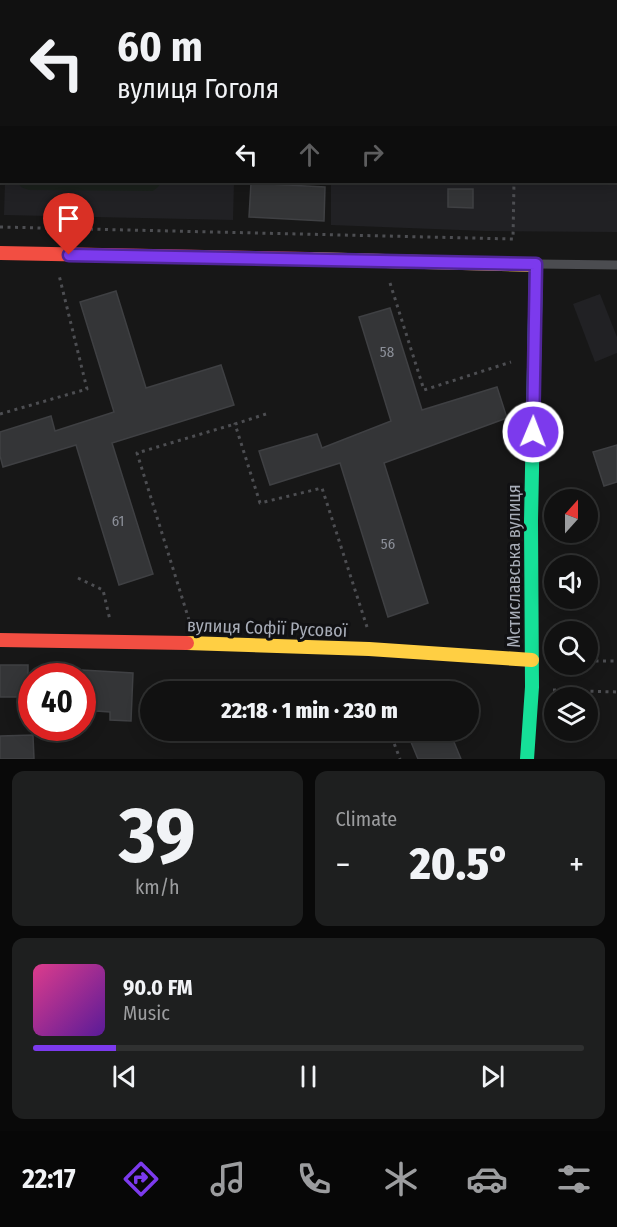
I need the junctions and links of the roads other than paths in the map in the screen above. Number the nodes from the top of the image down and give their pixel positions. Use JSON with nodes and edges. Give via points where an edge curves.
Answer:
{"nodes":[{"id":1,"x":0,"y":253,"type":"edge"},
{"id":2,"x":536,"y":264,"type":"junction"},
{"id":3,"x":617,"y":266,"type":"edge"},
{"id":4,"x":0,"y":640,"type":"edge"},
{"id":5,"x":532,"y":660,"type":"junction"},
{"id":6,"x":527,"y":759,"type":"edge"}],
"edges":[{"from":1,"to":2,"type":"street"},
{"from":2,"to":3,"type":"lane"},
{"from":2,"to":5,"type":"street","name":"Мстиславська вулиця"},
{"from":4,"to":5,"type":"street","name":"вулиця Софії Русової","via":[[334,648]]},
{"from":5,"to":6,"type":"street","name":"Мстиславська вулиця"}]}
